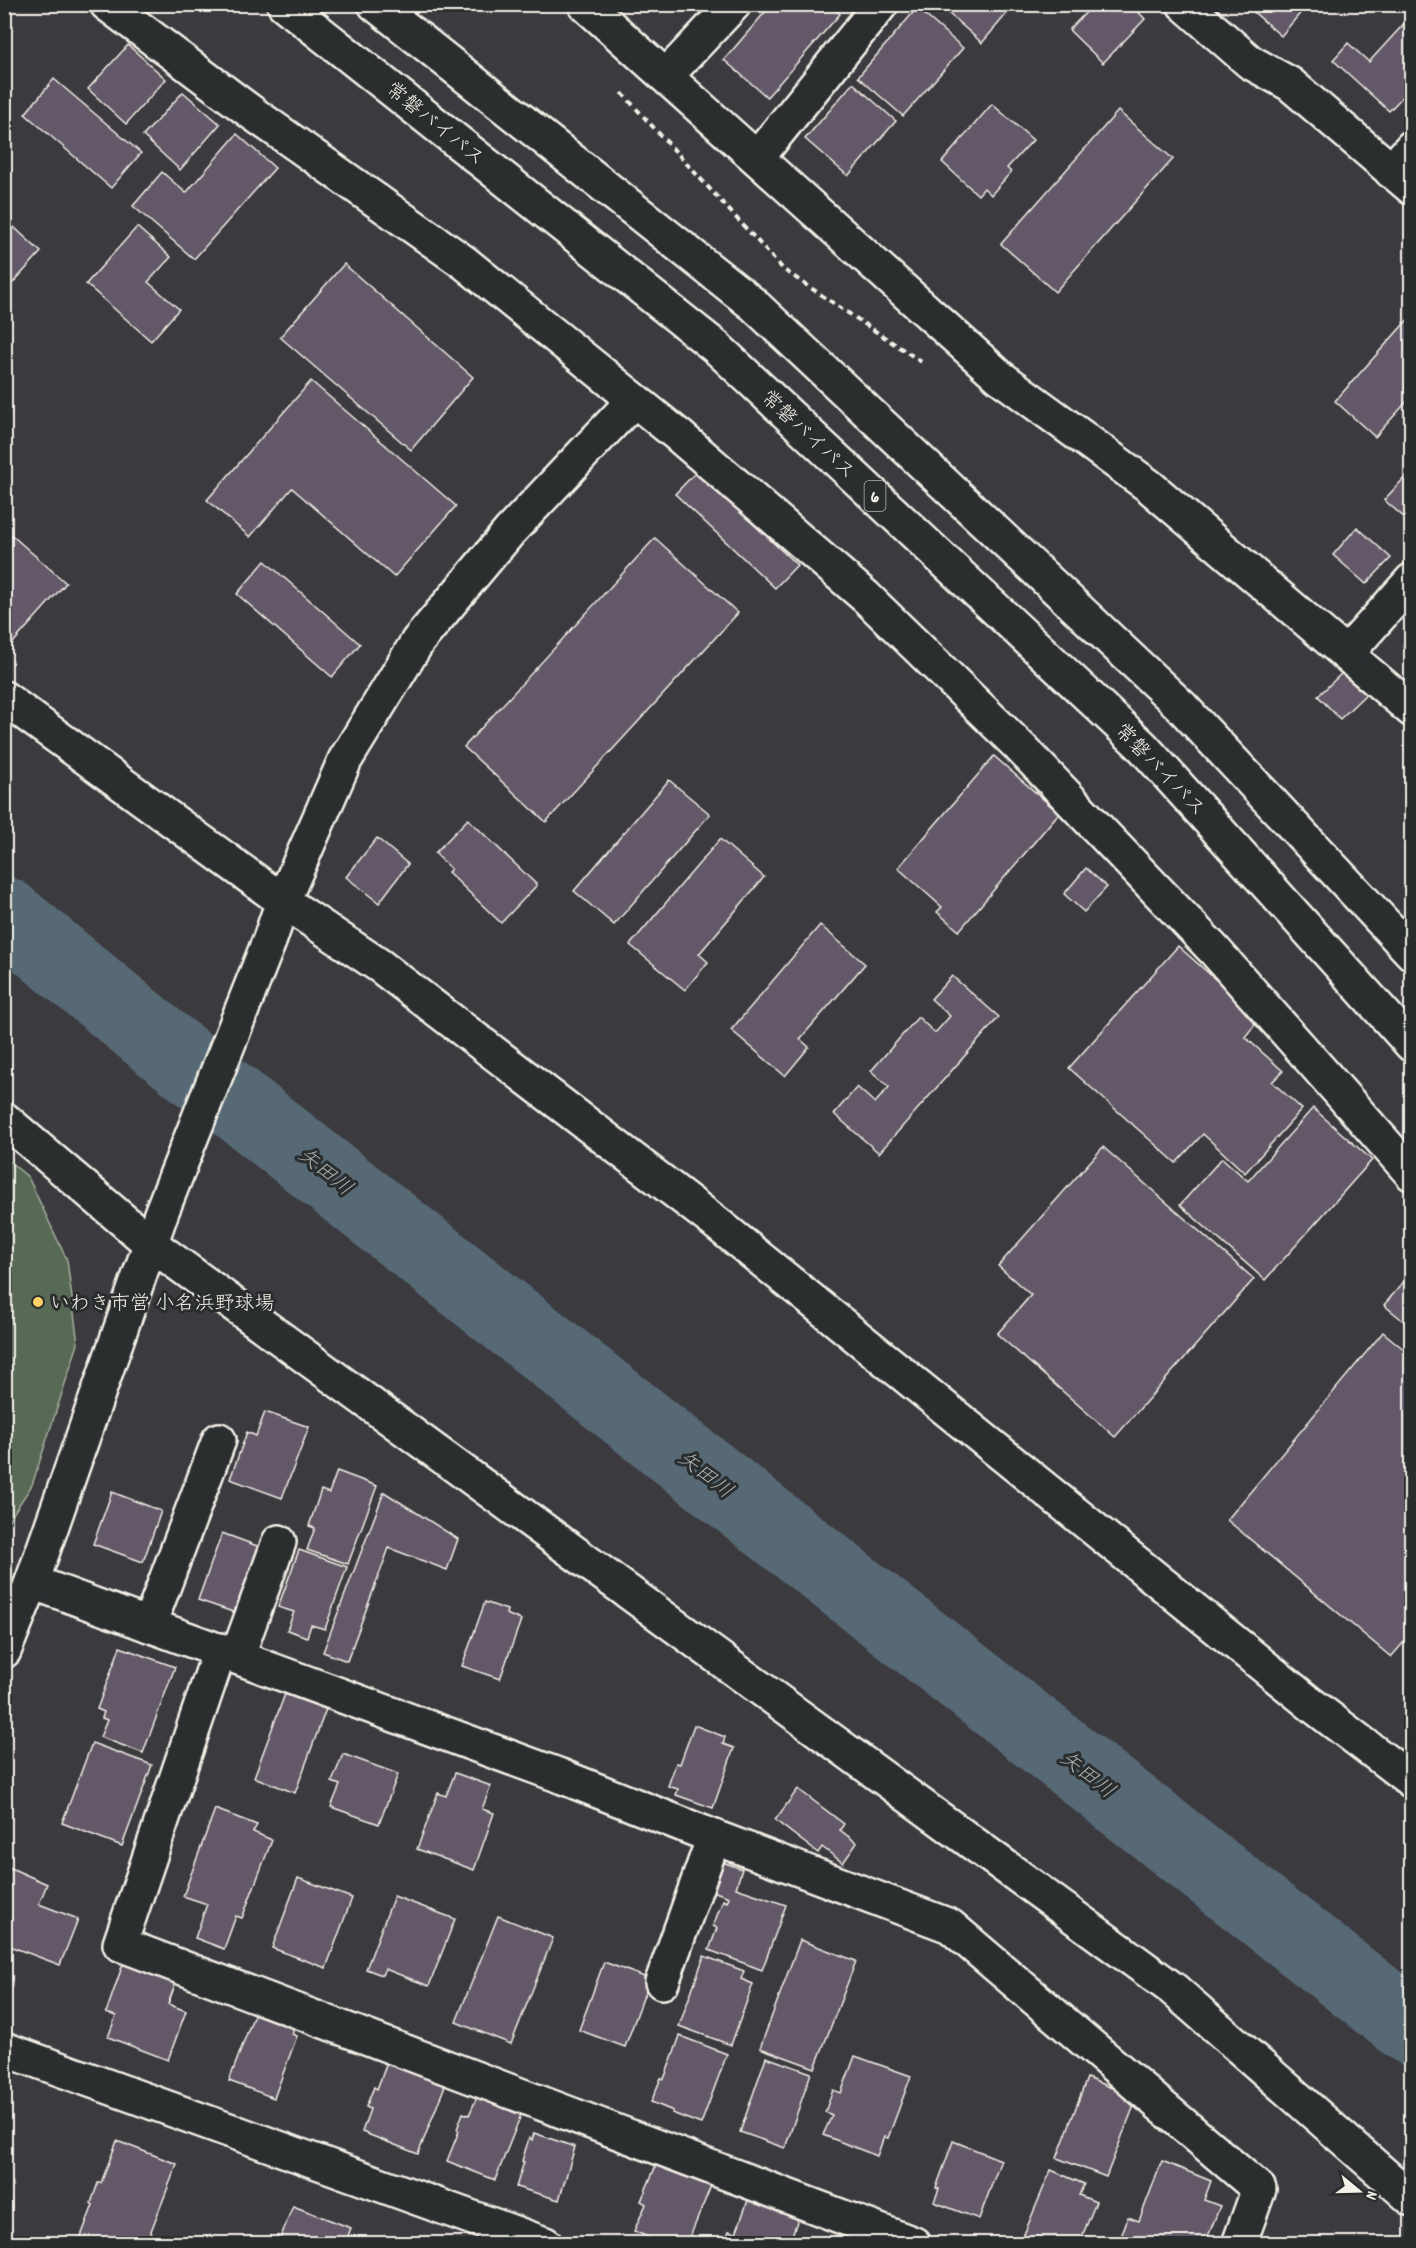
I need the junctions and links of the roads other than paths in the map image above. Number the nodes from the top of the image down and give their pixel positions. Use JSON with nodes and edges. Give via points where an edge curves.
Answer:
{"nodes":[{"id":1,"x":107,"y":4,"type":"edge"},
{"id":2,"x":284,"y":4,"type":"edge"},
{"id":3,"x":375,"y":4,"type":"edge"},
{"id":4,"x":585,"y":4,"type":"edge"},
{"id":5,"x":734,"y":4,"type":"edge"},
{"id":6,"x":881,"y":4,"type":"edge"},
{"id":7,"x":1184,"y":4,"type":"edge"},
{"id":8,"x":666,"y":76,"type":"junction"},
{"id":9,"x":757,"y":158,"type":"junction"},
{"id":10,"x":1405,"y":169,"type":"edge"},
{"id":11,"x":634,"y":400,"type":"junction"},
{"id":12,"x":1412,"y":580,"type":"edge"},
{"id":13,"x":1346,"y":654,"type":"junction"},
{"id":14,"x":4,"y":698,"type":"edge"},
{"id":15,"x":1412,"y":710,"type":"edge"},
{"id":16,"x":283,"y":901,"type":"junction"},
{"id":17,"x":1412,"y":952,"type":"edge"},
{"id":18,"x":1412,"y":1045,"type":"edge"},
{"id":19,"x":4,"y":1119,"type":"edge"},
{"id":20,"x":1412,"y":1174,"type":"edge"},
{"id":21,"x":151,"y":1244,"type":"junction"},
{"id":22,"x":219,"y":1440,"type":"dead end"},
{"id":23,"x":279,"y":1542,"type":"dead end"},
{"id":24,"x":32,"y":1582,"type":"junction"},
{"id":25,"x":149,"y":1625,"type":"junction"},
{"id":26,"x":4,"y":1651,"type":"edge"},
{"id":27,"x":229,"y":1653,"type":"junction"},
{"id":28,"x":1412,"y":1781,"type":"edge"},
{"id":29,"x":714,"y":1837,"type":"junction"},
{"id":30,"x":662,"y":1982,"type":"dead end"},
{"id":31,"x":4,"y":2049,"type":"edge"},
{"id":32,"x":1412,"y":2199,"type":"edge"},
{"id":33,"x":545,"y":2244,"type":"edge"},
{"id":34,"x":914,"y":2244,"type":"edge"},
{"id":35,"x":1239,"y":2244,"type":"edge"}],
"edges":[{"from":1,"to":11,"type":"main road","via":[[255,115],[465,263]]},
{"from":2,"to":18,"type":"main road","name":"常磐バイパス","number":"6","via":[[716,347],[1142,746]]},
{"from":3,"to":17,"type":"main road","via":[[753,304],[1181,706]]},
{"from":4,"to":8,"type":"main road"},
{"from":5,"to":8,"type":"main road"},
{"from":6,"to":9,"type":"main road"},
{"from":7,"to":10,"type":"main road","via":[[1250,62],[1290,84]]},
{"from":8,"to":9,"type":"main road"},
{"from":9,"to":13,"type":"main road","via":[[1000,377],[1149,486]]},
{"from":11,"to":16,"type":"main road","via":[[510,531],[418,641],[345,760]]},
{"from":11,"to":20,"type":"main road","via":[[866,597],[1020,747],[1215,951]]},
{"from":12,"to":13,"type":"main road"},
{"from":13,"to":15,"type":"main road"},
{"from":14,"to":16,"type":"main road"},
{"from":16,"to":21,"type":"main road"},
{"from":16,"to":28,"type":"main road","via":[[380,966],[716,1222],[1312,1705]]},
{"from":19,"to":21,"type":"main road"},
{"from":21,"to":24,"type":"main road"},
{"from":21,"to":32,"type":"main road","via":[[1173,1989]]},
{"from":22,"to":25,"type":"main road"},
{"from":23,"to":27,"type":"main road"},
{"from":24,"to":25,"type":"main road"},
{"from":24,"to":26,"type":"main road"},
{"from":25,"to":27,"type":"main road"},
{"from":27,"to":29,"type":"main road"},
{"from":27,"to":34,"type":"main road","via":[[120,1944]]},
{"from":29,"to":30,"type":"main road"},
{"from":29,"to":35,"type":"main road","via":[[950,1926],[1258,2189]]},
{"from":31,"to":33,"type":"main road"}]}
